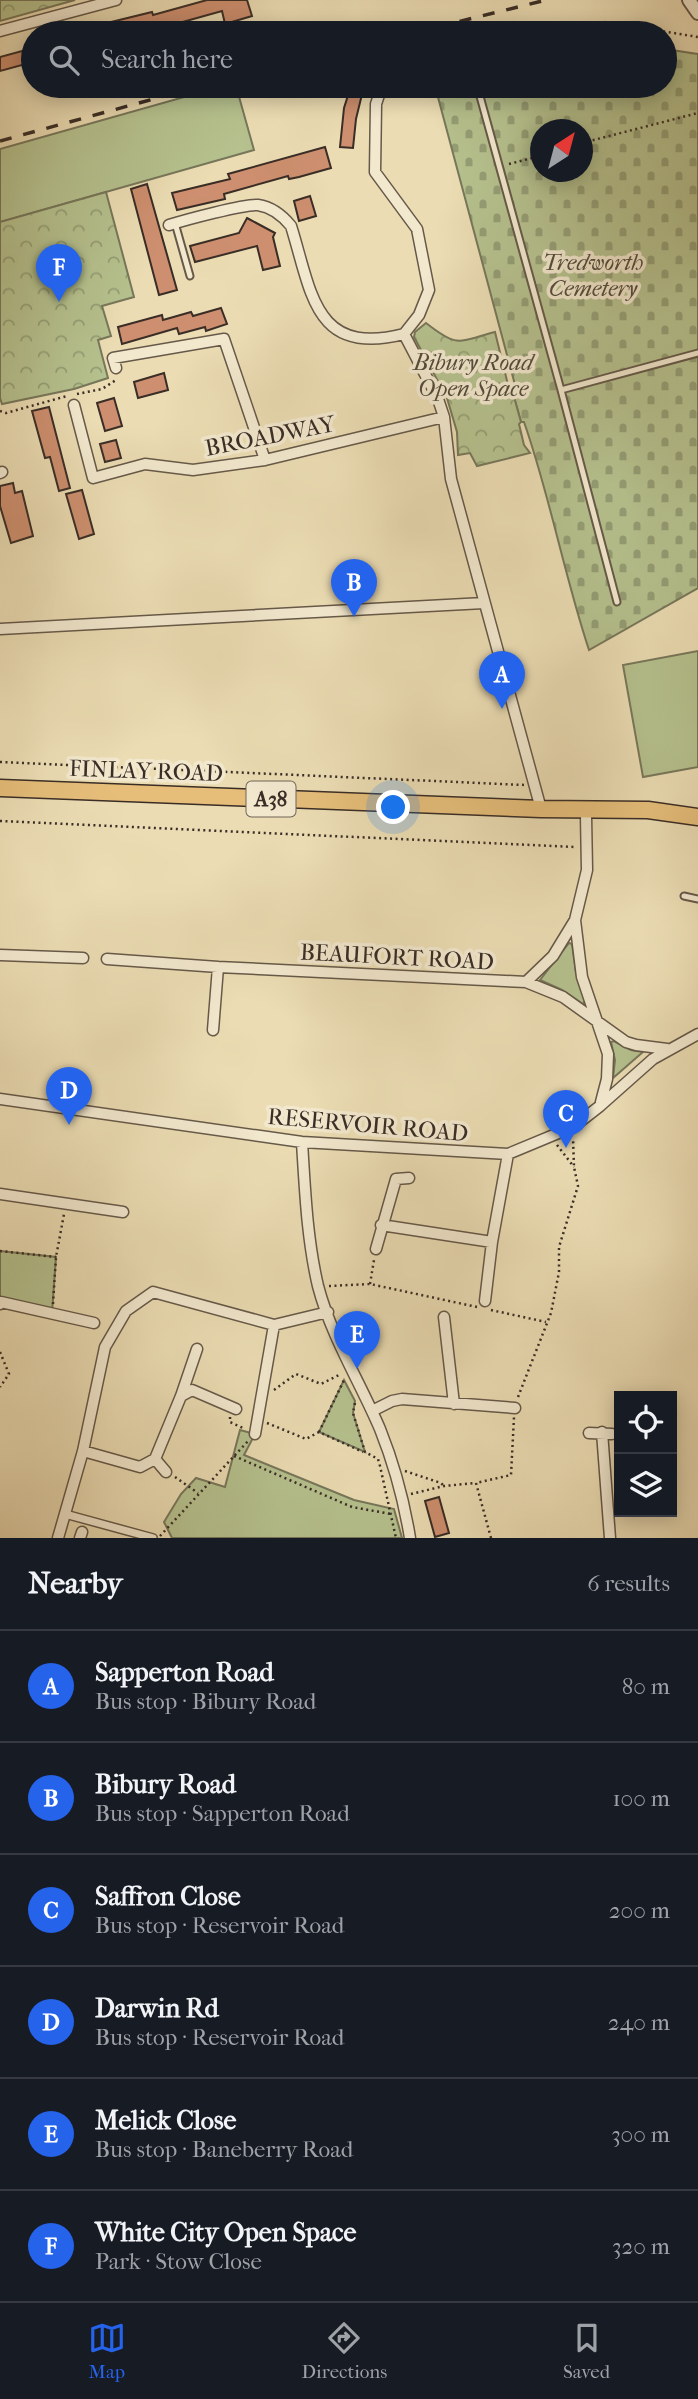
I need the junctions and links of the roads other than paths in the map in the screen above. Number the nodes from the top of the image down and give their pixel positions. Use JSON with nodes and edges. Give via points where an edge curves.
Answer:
{"nodes":[{"id":1,"x":116,"y":0,"type":"edge"},
{"id":2,"x":689,"y":0,"type":"edge"},
{"id":3,"x":698,"y":13,"type":"edge"},
{"id":4,"x":37,"y":21,"type":"edge"},
{"id":5,"x":21,"y":25,"type":"edge"},
{"id":6,"x":0,"y":31,"type":"edge"},
{"id":7,"x":378,"y":98,"type":"edge"},
{"id":8,"x":480,"y":98,"type":"edge"},
{"id":9,"x":172,"y":224,"type":"joint"},
{"id":10,"x":190,"y":276,"type":"dead end"},
{"id":11,"x":404,"y":334,"type":"junction"},
{"id":12,"x":698,"y":353,"type":"edge"},
{"id":13,"x":116,"y":368,"type":"road end"},
{"id":14,"x":561,"y":390,"type":"junction"},
{"id":15,"x":74,"y":405,"type":"dead end"},
{"id":16,"x":444,"y":417,"type":"junction"},
{"id":17,"x":265,"y":460,"type":"junction"},
{"id":18,"x":617,"y":602,"type":"dead end"},
{"id":19,"x":484,"y":603,"type":"junction"},
{"id":20,"x":0,"y":629,"type":"edge"},
{"id":21,"x":0,"y":788,"type":"edge"},
{"id":22,"x":541,"y":809,"type":"junction"},
{"id":23,"x":663,"y":813,"type":"junction"},
{"id":24,"x":586,"y":816,"type":"junction"},
{"id":25,"x":698,"y":817,"type":"edge"},
{"id":26,"x":684,"y":896,"type":"dead end"},
{"id":27,"x":698,"y":899,"type":"edge"},
{"id":28,"x":575,"y":920,"type":"junction"},
{"id":29,"x":0,"y":955,"type":"edge"},
{"id":30,"x":83,"y":958,"type":"dead end"},
{"id":31,"x":107,"y":959,"type":"dead end"},
{"id":32,"x":218,"y":968,"type":"junction"},
{"id":33,"x":526,"y":982,"type":"junction"},
{"id":34,"x":599,"y":1023,"type":"junction"},
{"id":35,"x":213,"y":1030,"type":"dead end"},
{"id":36,"x":698,"y":1034,"type":"edge"},
{"id":37,"x":667,"y":1049,"type":"junction"},
{"id":38,"x":0,"y":1099,"type":"edge"},
{"id":39,"x":600,"y":1106,"type":"junction"},
{"id":40,"x":302,"y":1142,"type":"junction"},
{"id":41,"x":508,"y":1154,"type":"junction"},
{"id":42,"x":409,"y":1178,"type":"dead end"},
{"id":43,"x":0,"y":1194,"type":"edge"},
{"id":44,"x":123,"y":1212,"type":"dead end"},
{"id":45,"x":381,"y":1225,"type":"junction"},
{"id":46,"x":492,"y":1242,"type":"junction"},
{"id":47,"x":376,"y":1249,"type":"road end"},
{"id":48,"x":485,"y":1301,"type":"dead end"},
{"id":49,"x":0,"y":1304,"type":"edge"},
{"id":50,"x":328,"y":1312,"type":"junction"},
{"id":51,"x":444,"y":1317,"type":"dead end"},
{"id":52,"x":94,"y":1323,"type":"dead end"},
{"id":53,"x":274,"y":1325,"type":"junction"},
{"id":54,"x":197,"y":1349,"type":"dead end"},
{"id":55,"x":181,"y":1396,"type":"junction"},
{"id":56,"x":454,"y":1404,"type":"junction"},
{"id":57,"x":234,"y":1408,"type":"road end"},
{"id":58,"x":514,"y":1408,"type":"road end"},
{"id":59,"x":372,"y":1411,"type":"junction"},
{"id":60,"x":589,"y":1433,"type":"dead end"},
{"id":61,"x":255,"y":1434,"type":"road end"},
{"id":62,"x":83,"y":1451,"type":"junction"},
{"id":63,"x":155,"y":1459,"type":"junction"},
{"id":64,"x":166,"y":1472,"type":"road end"},
{"id":65,"x":65,"y":1514,"type":"junction"},
{"id":66,"x":58,"y":1538,"type":"edge"},
{"id":67,"x":153,"y":1538,"type":"edge"},
{"id":68,"x":410,"y":1538,"type":"edge"},
{"id":69,"x":602,"y":1538,"type":"edge"},
{"id":70,"x":610,"y":1538,"type":"edge"}],
"edges":[{"from":1,"to":4,"type":"street"},
{"from":2,"to":3,"type":"street"},
{"from":5,"to":6,"type":"street"},
{"from":7,"to":11,"type":"street","via":[[375,172],[417,229],[429,290],[419,315]]},
{"from":8,"to":14,"type":"lane"},
{"from":9,"to":10,"type":"lane"},
{"from":9,"to":11,"type":"street","via":[[256,205],[275,211],[290,226],[321,316],[332,328],[366,340]]},
{"from":11,"to":16,"type":"street"},
{"from":12,"to":14,"type":"lane"},
{"from":13,"to":17,"type":"street","via":[[113,358],[224,339]]},
{"from":14,"to":18,"type":"lane"},
{"from":15,"to":17,"type":"street","name":"BROADWAY","via":[[93,478],[145,464],[193,470]]},
{"from":16,"to":17,"type":"street","name":"BROADWAY"},
{"from":16,"to":19,"type":"street","via":[[451,479]]},
{"from":19,"to":20,"type":"street"},
{"from":19,"to":22,"type":"street"},
{"from":21,"to":22,"type":"highway","name":"FINLAY ROAD","number":"A38"},
{"from":22,"to":23,"type":"highway","number":"A38"},
{"from":22,"to":24,"type":"highway","number":"A38"},
{"from":23,"to":24,"type":"highway","number":"A38"},
{"from":23,"to":25,"type":"highway","number":"A38"},
{"from":24,"to":28,"type":"street","via":[[587,870]]},
{"from":26,"to":27,"type":"lane"},
{"from":28,"to":33,"type":"street","via":[[553,956]]},
{"from":28,"to":34,"type":"street","via":[[583,976]]},
{"from":29,"to":30,"type":"street"},
{"from":31,"to":32,"type":"street","name":"BEAUFORT ROAD"},
{"from":32,"to":33,"type":"street","name":"BEAUFORT ROAD"},
{"from":32,"to":35,"type":"street"},
{"from":33,"to":34,"type":"street","name":"BEAUFORT ROAD","via":[[563,997]]},
{"from":34,"to":37,"type":"street","name":"BEAUFORT ROAD","via":[[626,1042]]},
{"from":34,"to":39,"type":"street","via":[[608,1059]]},
{"from":36,"to":37,"type":"street","name":"RESERVOIR ROAD"},
{"from":37,"to":39,"type":"street","name":"RESERVOIR ROAD"},
{"from":38,"to":40,"type":"street","name":"RESERVOIR ROAD"},
{"from":39,"to":41,"type":"street","name":"RESERVOIR ROAD","via":[[573,1127]]},
{"from":40,"to":41,"type":"street","name":"RESERVOIR ROAD"},
{"from":40,"to":50,"type":"street","via":[[306,1216]]},
{"from":41,"to":46,"type":"street"},
{"from":42,"to":45,"type":"street","via":[[396,1179]]},
{"from":43,"to":44,"type":"street"},
{"from":45,"to":46,"type":"street"},
{"from":45,"to":47,"type":"street"},
{"from":46,"to":48,"type":"street"},
{"from":49,"to":52,"type":"street"},
{"from":50,"to":53,"type":"street"},
{"from":50,"to":59,"type":"street"},
{"from":51,"to":56,"type":"street"},
{"from":53,"to":61,"type":"street"},
{"from":53,"to":62,"type":"street","via":[[153,1292],[126,1311],[105,1347]]},
{"from":54,"to":55,"type":"street"},
{"from":55,"to":57,"type":"street","via":[[192,1390]]},
{"from":55,"to":63,"type":"street"},
{"from":56,"to":58,"type":"street"},
{"from":56,"to":59,"type":"street","via":[[402,1399]]},
{"from":59,"to":68,"type":"street","via":[[402,1497]]},
{"from":60,"to":70,"type":"street","via":[[607,1433]]},
{"from":62,"to":63,"type":"street","via":[[140,1467]]},
{"from":62,"to":65,"type":"street"},
{"from":63,"to":64,"type":"street"},
{"from":65,"to":66,"type":"street"},
{"from":65,"to":67,"type":"street"},
{"from":69,"to":70,"type":"street"}]}
